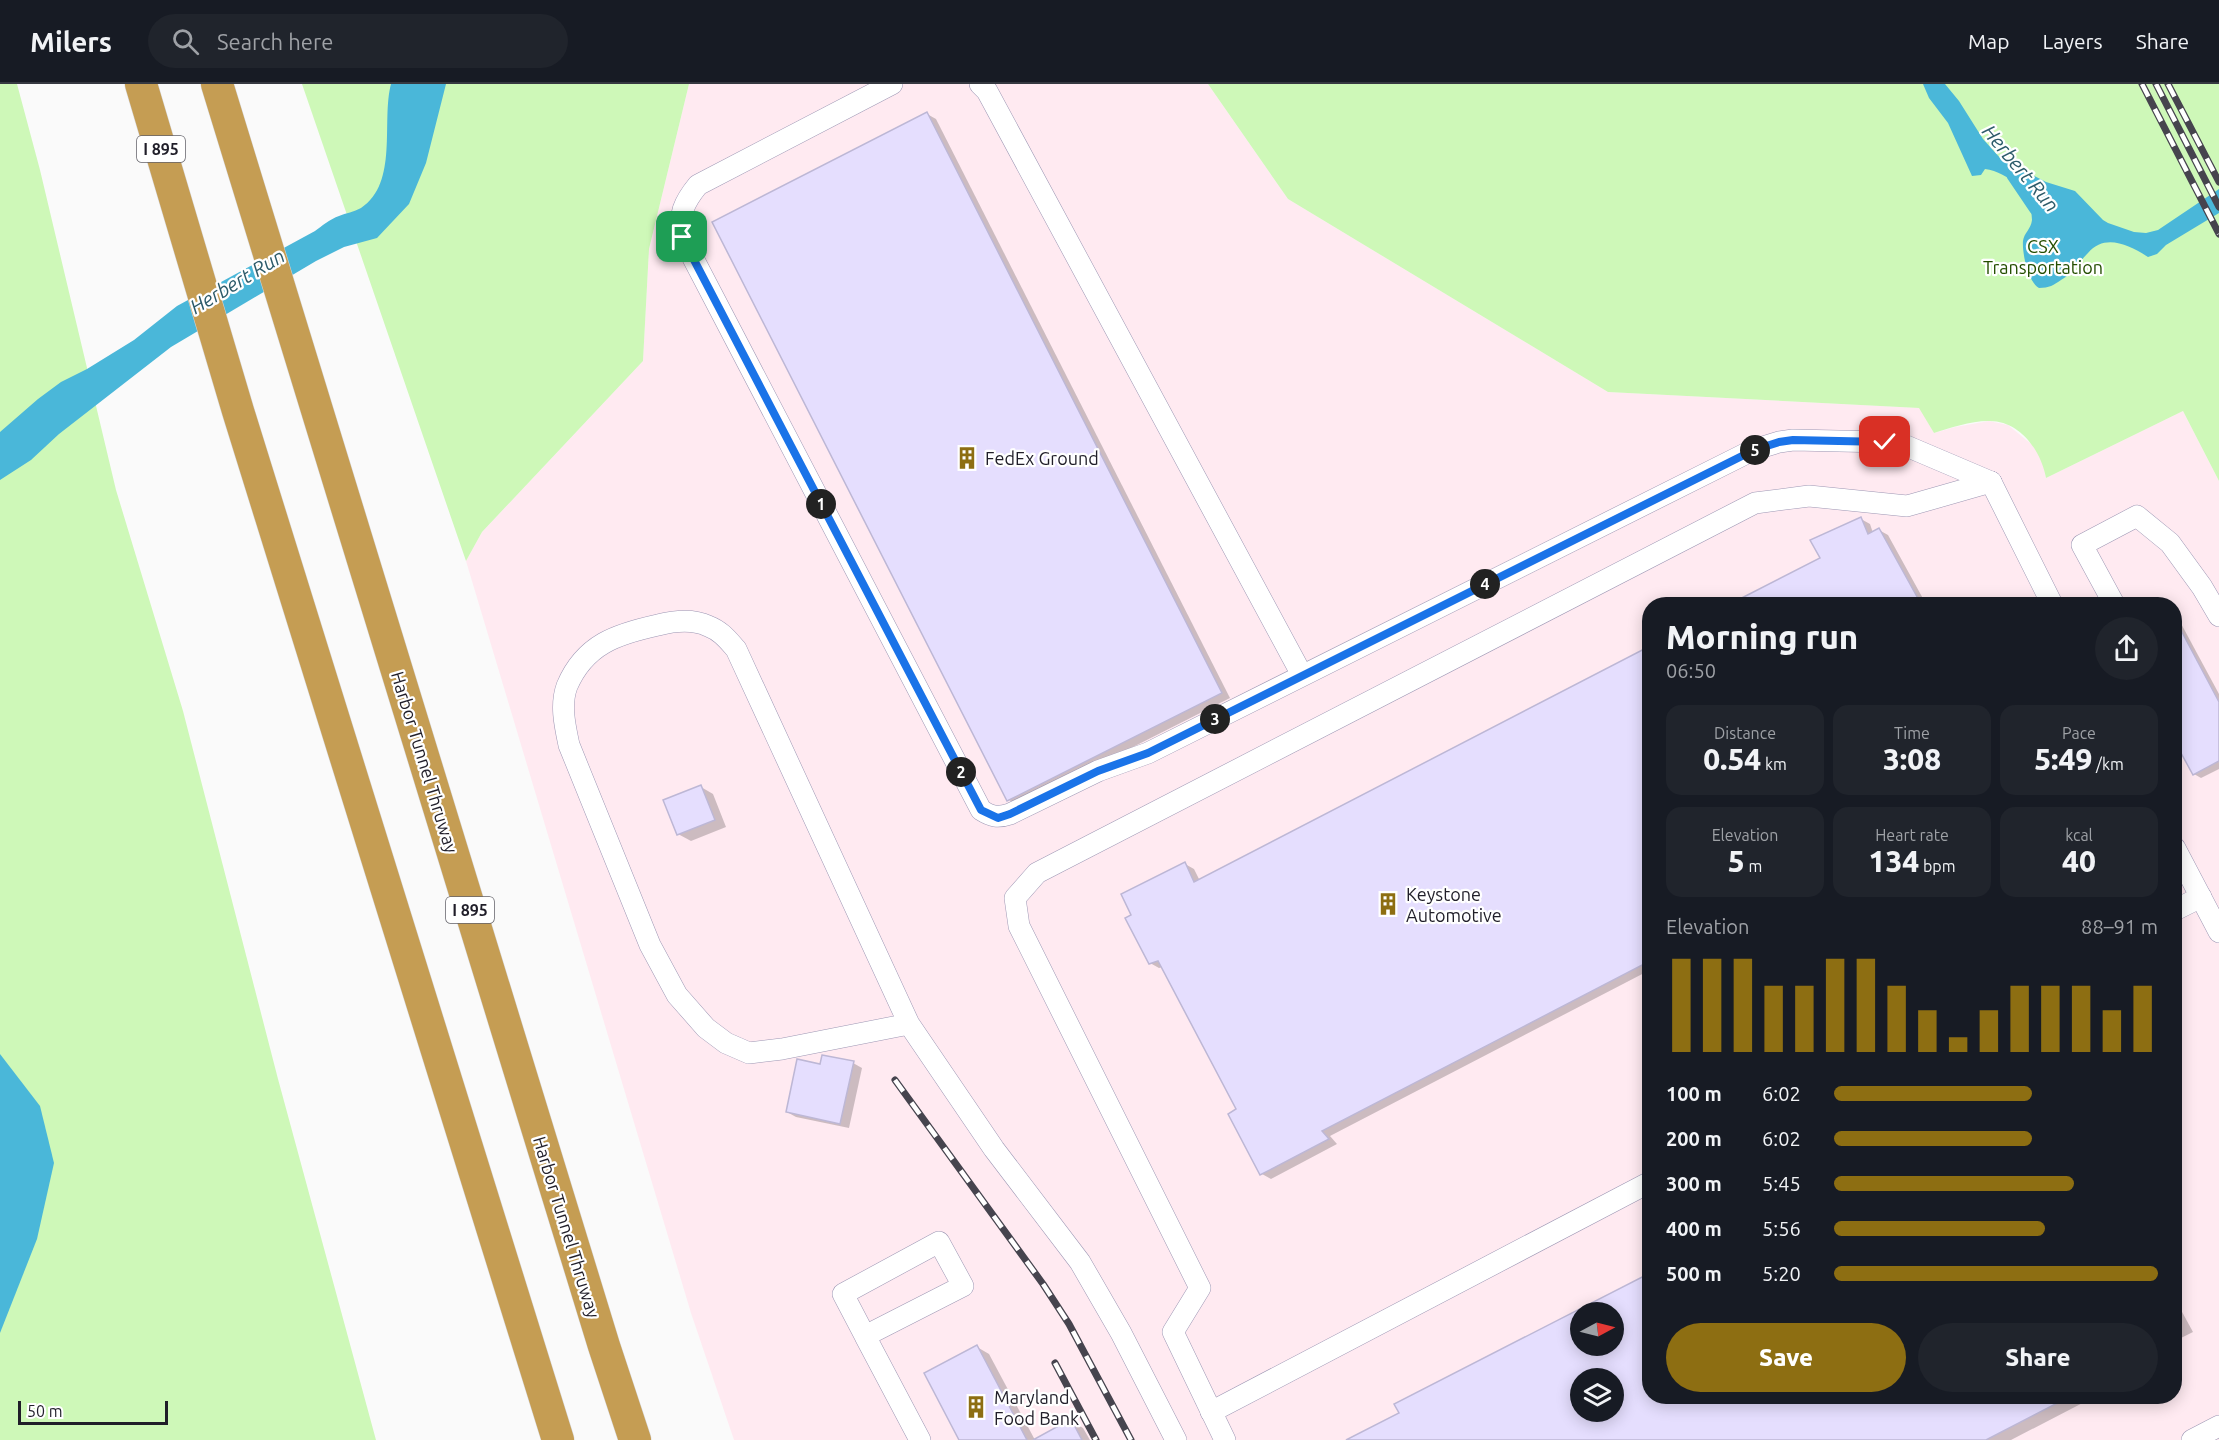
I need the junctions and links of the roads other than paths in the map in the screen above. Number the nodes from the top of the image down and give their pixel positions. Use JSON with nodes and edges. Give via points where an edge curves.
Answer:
{"nodes":[{"id":1,"x":141,"y":84,"type":"edge"},
{"id":2,"x":217,"y":84,"type":"edge"},
{"id":3,"x":892,"y":84,"type":"edge"},
{"id":4,"x":980,"y":84,"type":"edge"},
{"id":5,"x":1991,"y":482,"type":"junction"},
{"id":6,"x":2048,"y":597,"type":"edge"},
{"id":7,"x":2110,"y":597,"type":"edge"},
{"id":8,"x":2219,"y":616,"type":"edge"},
{"id":9,"x":1302,"y":675,"type":"junction"},
{"id":10,"x":2182,"y":861,"type":"edge"},
{"id":11,"x":2201,"y":897,"type":"junction"},
{"id":12,"x":2182,"y":906,"type":"edge"},
{"id":13,"x":2219,"y":932,"type":"edge"},
{"id":14,"x":909,"y":1024,"type":"junction"},
{"id":15,"x":1642,"y":1186,"type":"edge"},
{"id":16,"x":865,"y":1336,"type":"junction"},
{"id":17,"x":1211,"y":1412,"type":"junction"},
{"id":18,"x":2219,"y":1426,"type":"edge"},
{"id":19,"x":558,"y":1440,"type":"edge"},
{"id":20,"x":635,"y":1440,"type":"edge"},
{"id":21,"x":920,"y":1440,"type":"edge"},
{"id":22,"x":1176,"y":1440,"type":"edge"},
{"id":23,"x":1225,"y":1440,"type":"edge"},
{"id":24,"x":2194,"y":1440,"type":"edge"}],
"edges":[{"from":1,"to":19,"type":"highway","number":"I 895","via":[[238,411]]},
{"from":2,"to":20,"type":"highway","name":"Harbor Tunnel Thruway","number":"I 895"},
{"from":3,"to":9,"type":"street","via":[[698,185],[688,197],[679,222],[682,237],[981,810],[998,818],[1010,814],[1098,771],[1148,753]]},
{"from":4,"to":9,"type":"street"},
{"from":5,"to":6,"type":"street"},
{"from":5,"to":9,"type":"street","via":[[1904,446],[1874,442],[1779,442],[1754,450]]},
{"from":5,"to":17,"type":"street","via":[[1907,506],[1809,496],[1755,503],[1036,873],[1015,898],[1019,926],[1200,1288],[1173,1332]]},
{"from":7,"to":8,"type":"street","via":[[2082,545],[2137,516],[2170,543]]},
{"from":10,"to":11,"type":"street"},
{"from":11,"to":12,"type":"street"},
{"from":11,"to":13,"type":"street"},
{"from":14,"to":14,"type":"street","via":[[736,650],[723,633],[690,621],[669,622],[611,637],[592,650],[578,665],[565,694],[564,722],[569,745],[650,945],[677,994],[706,1028],[749,1053]]},
{"from":14,"to":22,"type":"street","via":[[994,1149],[1080,1262]]},
{"from":15,"to":17,"type":"street"},
{"from":16,"to":16,"type":"street","via":[[843,1294],[939,1242],[963,1286]]},
{"from":16,"to":21,"type":"street"},
{"from":17,"to":23,"type":"street"},
{"from":18,"to":24,"type":"street"}]}
